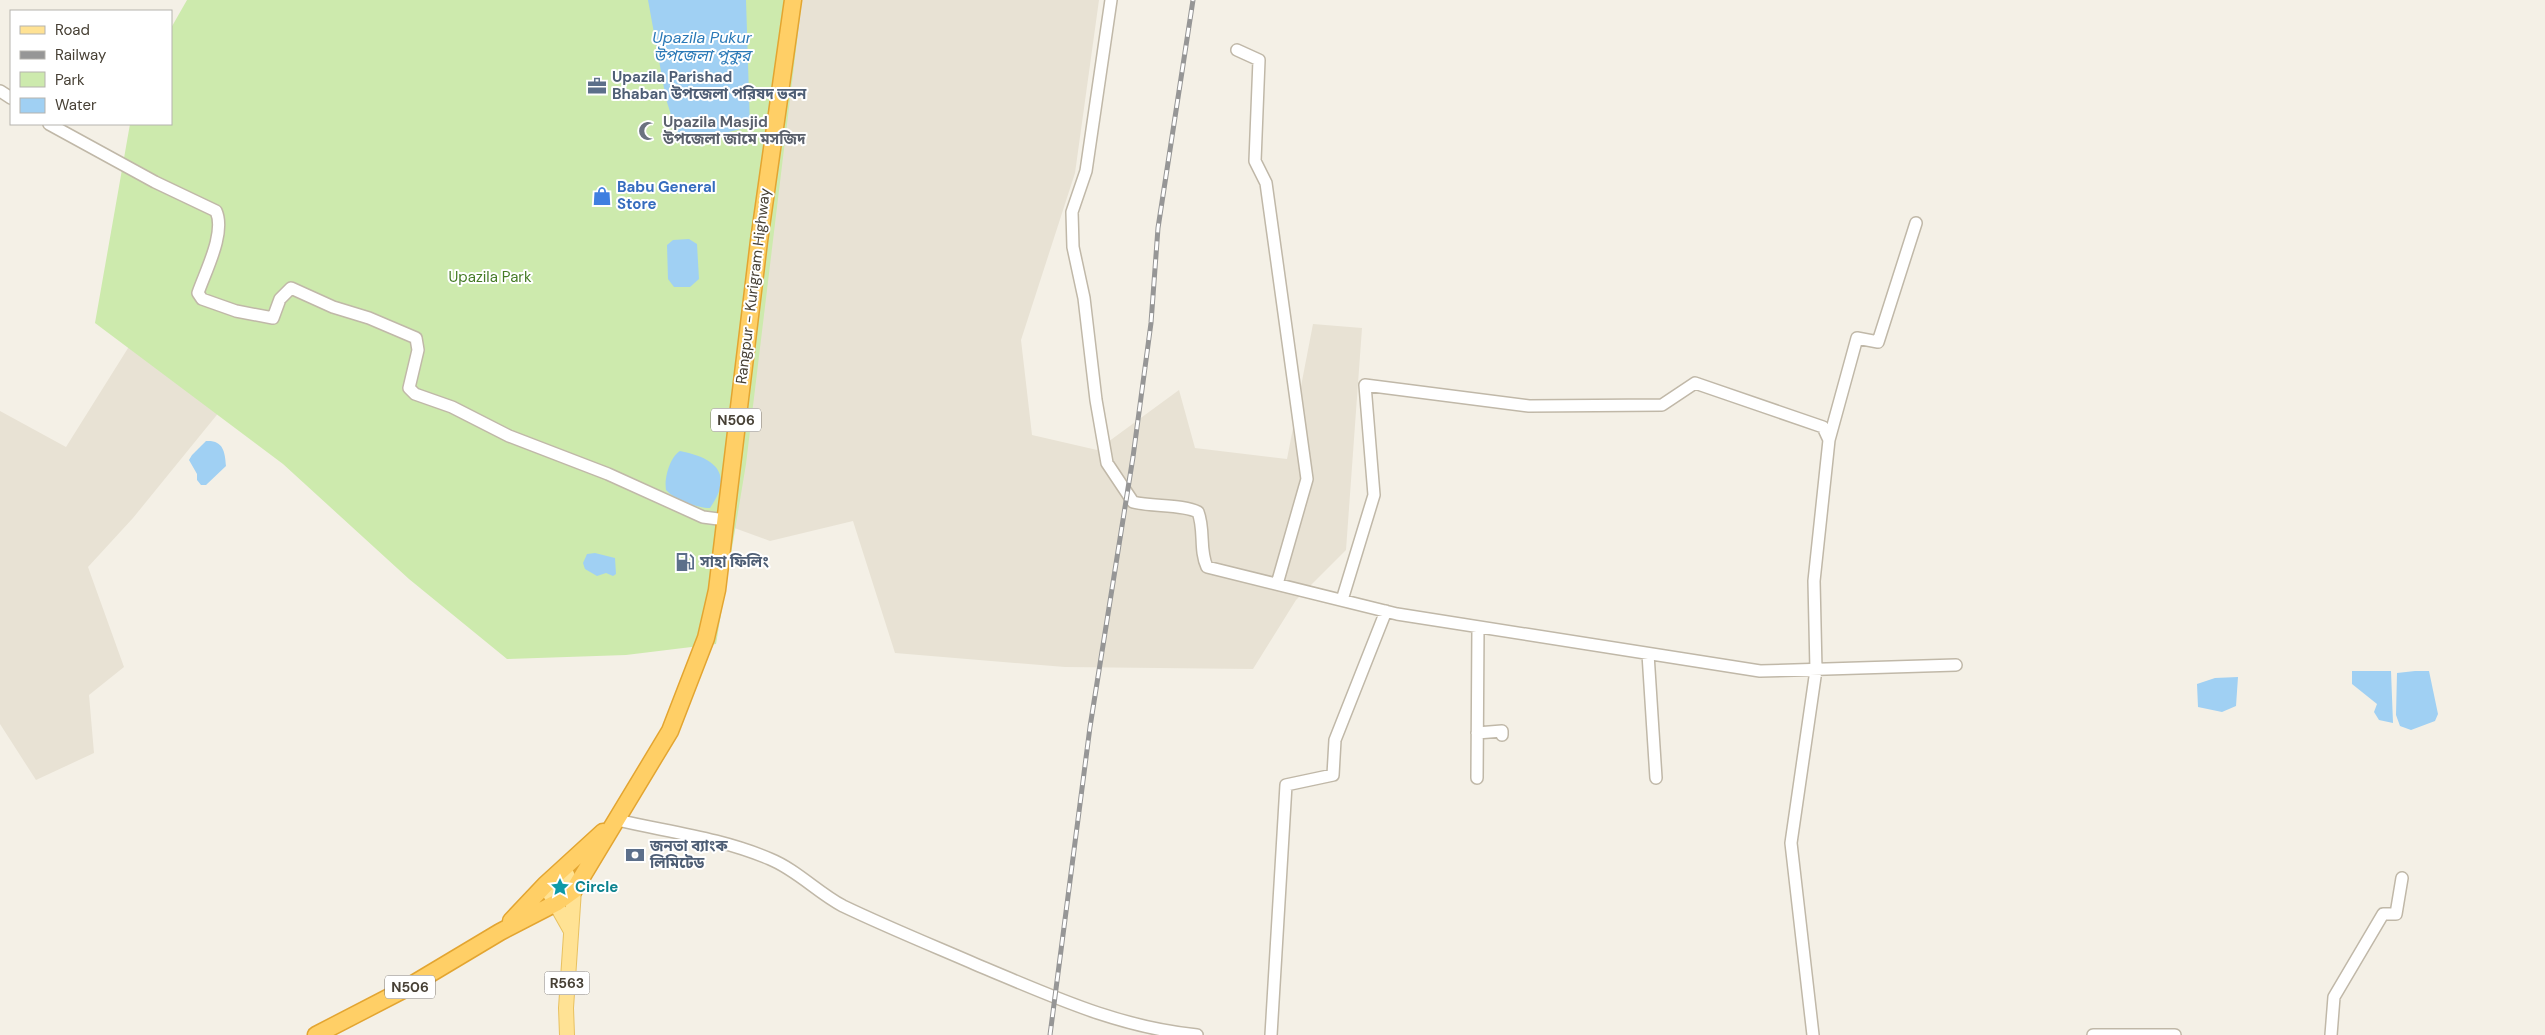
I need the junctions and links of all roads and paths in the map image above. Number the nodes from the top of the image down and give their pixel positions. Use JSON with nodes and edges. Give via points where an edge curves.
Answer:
{"nodes":[{"id":1,"x":793,"y":0,"type":"edge"},
{"id":2,"x":1112,"y":0,"type":"edge"},
{"id":3,"x":1237,"y":50,"type":"dead end"},
{"id":4,"x":51,"y":125,"type":"edge"},
{"id":5,"x":1916,"y":223,"type":"dead end"},
{"id":6,"x":1829,"y":440,"type":"junction"},
{"id":7,"x":726,"y":520,"type":"junction"},
{"id":8,"x":1278,"y":584,"type":"junction"},
{"id":9,"x":1342,"y":600,"type":"junction"},
{"id":10,"x":1386,"y":611,"type":"junction"},
{"id":11,"x":1478,"y":627,"type":"junction"},
{"id":12,"x":1648,"y":654,"type":"junction"},
{"id":13,"x":1956,"y":665,"type":"dead end"},
{"id":14,"x":1816,"y":670,"type":"junction"},
{"id":15,"x":1477,"y":733,"type":"junction"},
{"id":16,"x":1502,"y":736,"type":"dead end"},
{"id":17,"x":1477,"y":778,"type":"dead end"},
{"id":18,"x":1656,"y":778,"type":"dead end"},
{"id":19,"x":617,"y":820,"type":"junction"},
{"id":20,"x":564,"y":868,"type":"junction"},
{"id":21,"x":2402,"y":878,"type":"dead end"},
{"id":22,"x":545,"y":885,"type":"junction"},
{"id":23,"x":574,"y":890,"type":"junction"},
{"id":24,"x":556,"y":903,"type":"junction"},
{"id":25,"x":571,"y":931,"type":"junction"},
{"id":26,"x":500,"y":932,"type":"junction"},
{"id":27,"x":316,"y":1035,"type":"edge"},
{"id":28,"x":567,"y":1035,"type":"edge"},
{"id":29,"x":1197,"y":1035,"type":"edge"},
{"id":30,"x":1271,"y":1035,"type":"edge"},
{"id":31,"x":1813,"y":1035,"type":"edge"},
{"id":32,"x":2092,"y":1035,"type":"edge"},
{"id":33,"x":2175,"y":1035,"type":"edge"},
{"id":34,"x":2330,"y":1035,"type":"edge"}],
"edges":[{"from":1,"to":7,"type":"highway","name":"Rangpur - Kurigram Highway","number":"N506","via":[[752,298]]},
{"from":2,"to":8,"type":"street","via":[[1086,171],[1072,212],[1073,247],[1084,298],[1107,463],[1133,502],[1190,508],[1198,512],[1207,567]]},
{"from":3,"to":8,"type":"street","via":[[1259,60],[1255,161],[1266,183],[1307,479]]},
{"from":4,"to":7,"type":"street","via":[[162,186],[216,211],[216,244],[198,293],[202,299],[236,311],[273,318],[280,299],[291,288],[333,307],[402,331],[416,338],[418,350],[409,388],[415,394],[452,407],[509,436],[608,474],[686,510]]},
{"from":5,"to":6,"type":"street","via":[[1878,342],[1858,338]]},
{"from":6,"to":9,"type":"street","via":[[1823,427],[1695,383],[1662,404],[1529,406],[1365,385],[1374,495]]},
{"from":6,"to":14,"type":"street","via":[[1814,580]]},
{"from":7,"to":19,"type":"highway","name":"Rangpur - Kurigram Highway","number":"N506","via":[[715,599],[689,687],[666,738]]},
{"from":8,"to":9,"type":"street"},
{"from":9,"to":10,"type":"street"},
{"from":10,"to":11,"type":"street"},
{"from":10,"to":30,"type":"street","via":[[1335,740],[1333,775],[1286,785]]},
{"from":11,"to":12,"type":"street"},
{"from":11,"to":15,"type":"street"},
{"from":12,"to":14,"type":"street","via":[[1760,672]]},
{"from":12,"to":18,"type":"street"},
{"from":13,"to":14,"type":"street"},
{"from":14,"to":31,"type":"street","via":[[1791,843]]},
{"from":15,"to":16,"type":"street","via":[[1502,732]]},
{"from":15,"to":17,"type":"street"},
{"from":19,"to":20,"type":"highway","number":"N506"},
{"from":19,"to":23,"type":"highway","number":"N506"},
{"from":19,"to":29,"type":"street","via":[[712,838],[749,850],[773,860],[842,905],[1082,1008],[1145,1028]]},
{"from":20,"to":22,"type":"highway","number":"N506"},
{"from":20,"to":23,"type":"main road","number":"R563"},
{"from":21,"to":34,"type":"street","via":[[2396,914],[2383,914],[2334,997]]},
{"from":22,"to":24,"type":"main road"},
{"from":22,"to":26,"type":"highway","number":"N506"},
{"from":23,"to":24,"type":"highway","number":"N506"},
{"from":23,"to":25,"type":"main road","number":"R563"},
{"from":24,"to":25,"type":"main road"},
{"from":24,"to":26,"type":"highway","number":"N506"},
{"from":25,"to":28,"type":"main road","number":"R563"},
{"from":26,"to":27,"type":"highway","number":"N506","via":[[403,990]]},
{"from":32,"to":33,"type":"street"}]}
